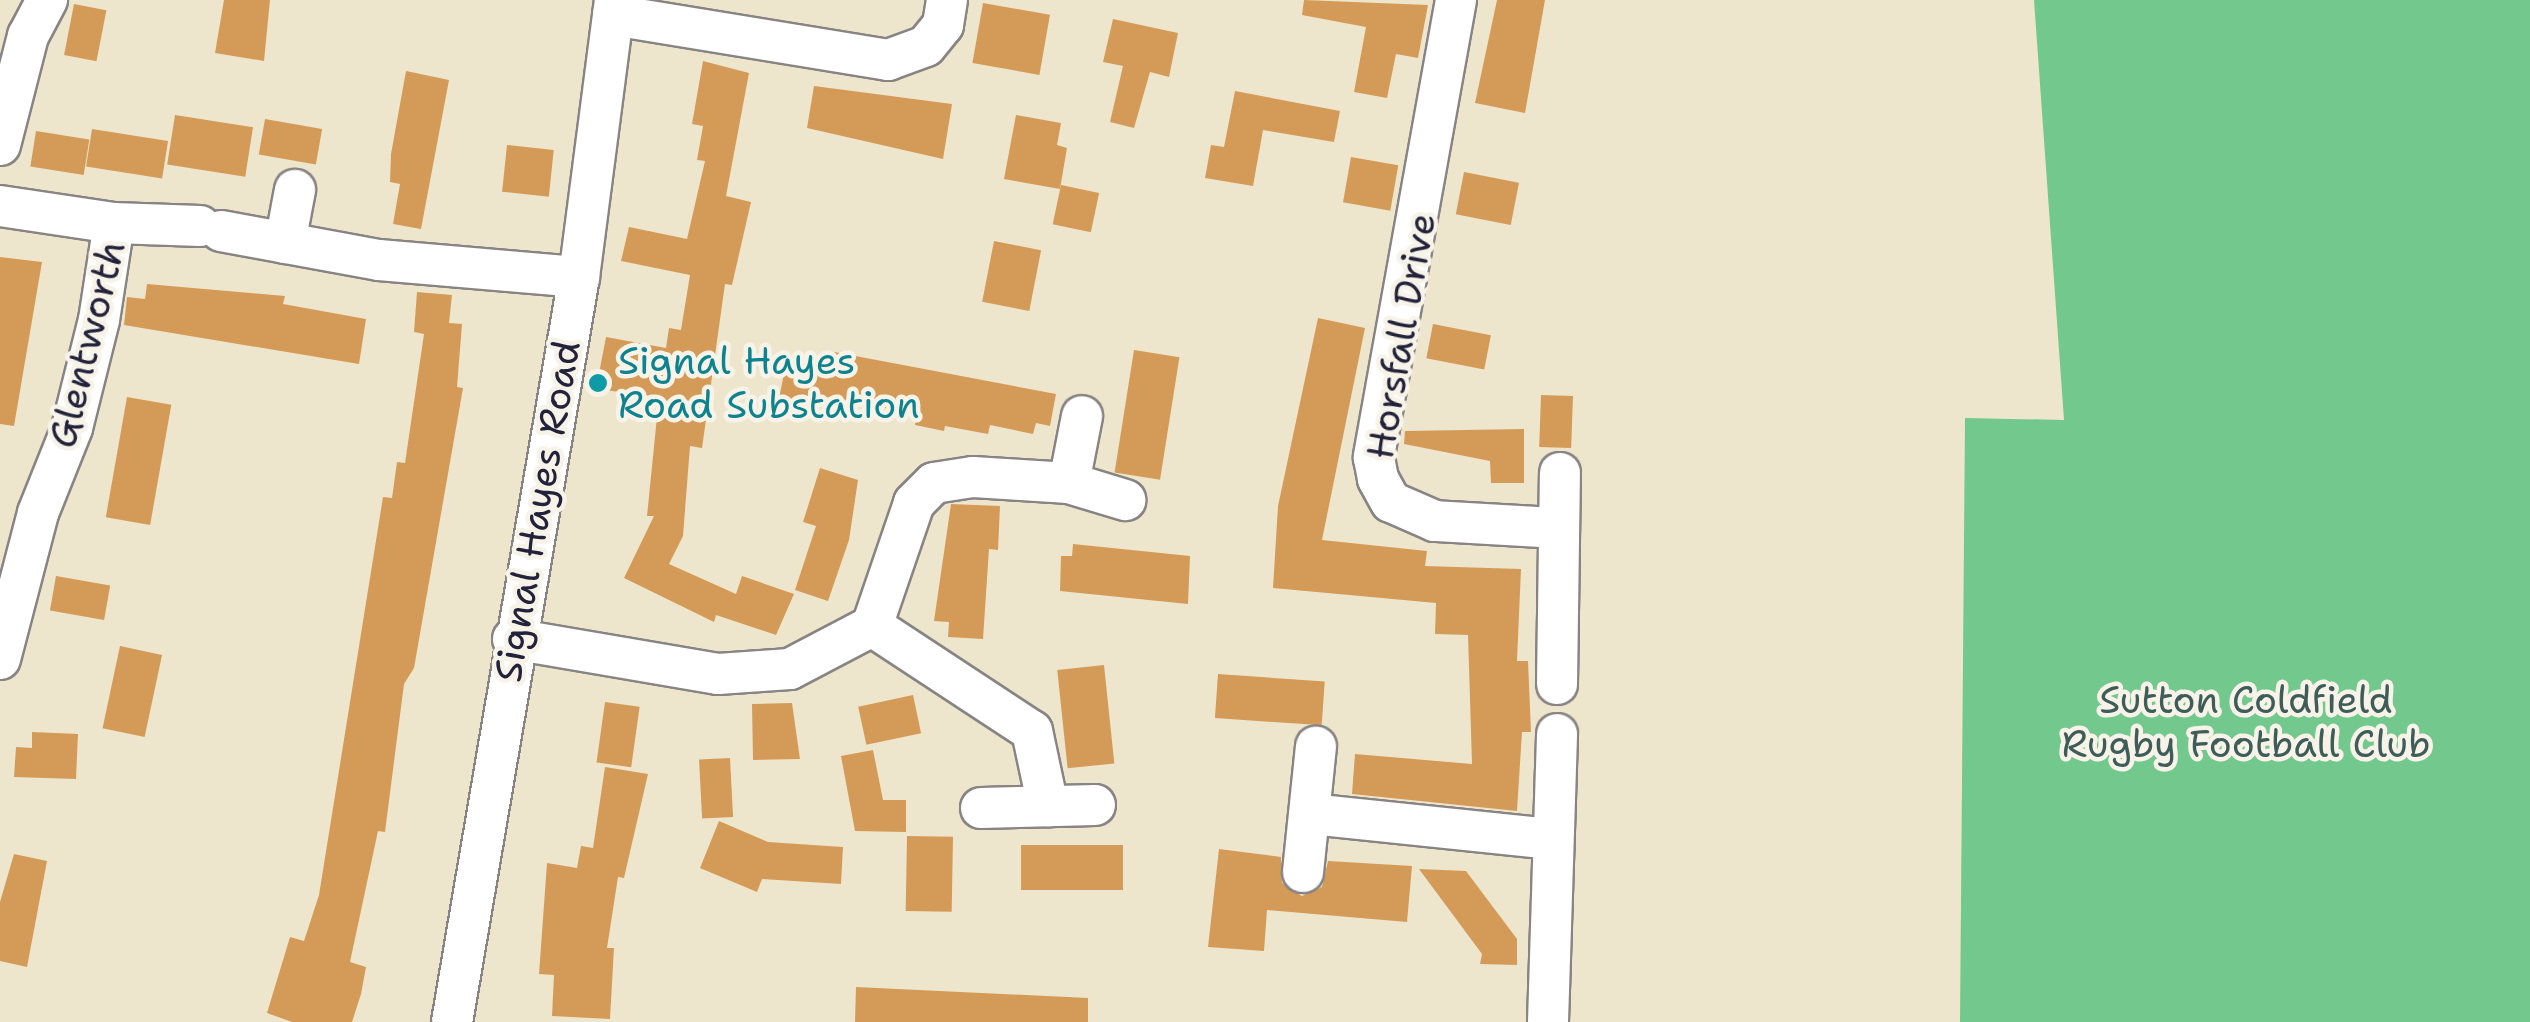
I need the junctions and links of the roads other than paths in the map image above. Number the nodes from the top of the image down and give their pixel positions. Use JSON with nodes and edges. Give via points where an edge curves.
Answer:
{"nodes":[{"id":1,"x":47,"y":0,"type":"edge"},
{"id":2,"x":948,"y":0,"type":"edge"},
{"id":3,"x":1456,"y":0,"type":"edge"},
{"id":4,"x":614,"y":7,"type":"edge"},
{"id":5,"x":0,"y":144,"type":"edge"},
{"id":6,"x":295,"y":190,"type":"dead end"},
{"id":7,"x":0,"y":206,"type":"edge"},
{"id":8,"x":114,"y":224,"type":"junction"},
{"id":9,"x":285,"y":243,"type":"junction"},
{"id":10,"x":579,"y":278,"type":"junction"},
{"id":11,"x":1082,"y":416,"type":"dead end"},
{"id":12,"x":1560,"y":473,"type":"dead end"},
{"id":13,"x":1069,"y":482,"type":"junction"},
{"id":14,"x":1125,"y":500,"type":"dead end"},
{"id":15,"x":1556,"y":528,"type":"junction"},
{"id":16,"x":4,"y":612,"type":"edge"},
{"id":17,"x":872,"y":626,"type":"junction"},
{"id":18,"x":513,"y":639,"type":"junction"},
{"id":19,"x":0,"y":659,"type":"edge"},
{"id":20,"x":1557,"y":684,"type":"dead end"},
{"id":21,"x":1557,"y":734,"type":"dead end"},
{"id":22,"x":1316,"y":747,"type":"dead end"},
{"id":23,"x":1095,"y":804,"type":"dead end"},
{"id":24,"x":1048,"y":806,"type":"junction"},
{"id":25,"x":981,"y":808,"type":"dead end"},
{"id":26,"x":1310,"y":814,"type":"junction"},
{"id":27,"x":1552,"y":839,"type":"junction"},
{"id":28,"x":1303,"y":872,"type":"dead end"},
{"id":29,"x":452,"y":1022,"type":"edge"},
{"id":30,"x":1548,"y":1022,"type":"edge"}],
"edges":[{"from":1,"to":5,"type":"street","via":[[28,36]]},
{"from":2,"to":4,"type":"street","via":[[943,25],[926,46],[888,60]]},
{"from":3,"to":15,"type":"street","name":"Horsfall Drive","via":[[1376,469],[1384,494],[1414,515]]},
{"from":4,"to":10,"type":"street","name":"Signal Hayes Road"},
{"from":6,"to":9,"type":"street"},
{"from":7,"to":8,"type":"street"},
{"from":8,"to":9,"type":"street","name":"Glentworth","via":[[210,228]]},
{"from":8,"to":16,"type":"street","name":"Glentworth","via":[[72,428]]},
{"from":9,"to":10,"type":"street","name":"Glentworth","via":[[379,260]]},
{"from":10,"to":18,"type":"street","name":"Signal Hayes Road"},
{"from":11,"to":13,"type":"street"},
{"from":12,"to":15,"type":"street"},
{"from":13,"to":14,"type":"street"},
{"from":13,"to":17,"type":"street","via":[[952,478],[923,490]]},
{"from":15,"to":20,"type":"street"},
{"from":16,"to":19,"type":"street","name":"Glentworth"},
{"from":17,"to":18,"type":"street","via":[[790,669],[754,674]]},
{"from":17,"to":24,"type":"street","via":[[1032,732]]},
{"from":18,"to":29,"type":"street","name":"Signal Hayes Road"},
{"from":21,"to":27,"type":"street"},
{"from":22,"to":26,"type":"street"},
{"from":23,"to":24,"type":"street"},
{"from":24,"to":25,"type":"street"},
{"from":26,"to":27,"type":"street"},
{"from":26,"to":28,"type":"street"},
{"from":27,"to":30,"type":"street"}]}
